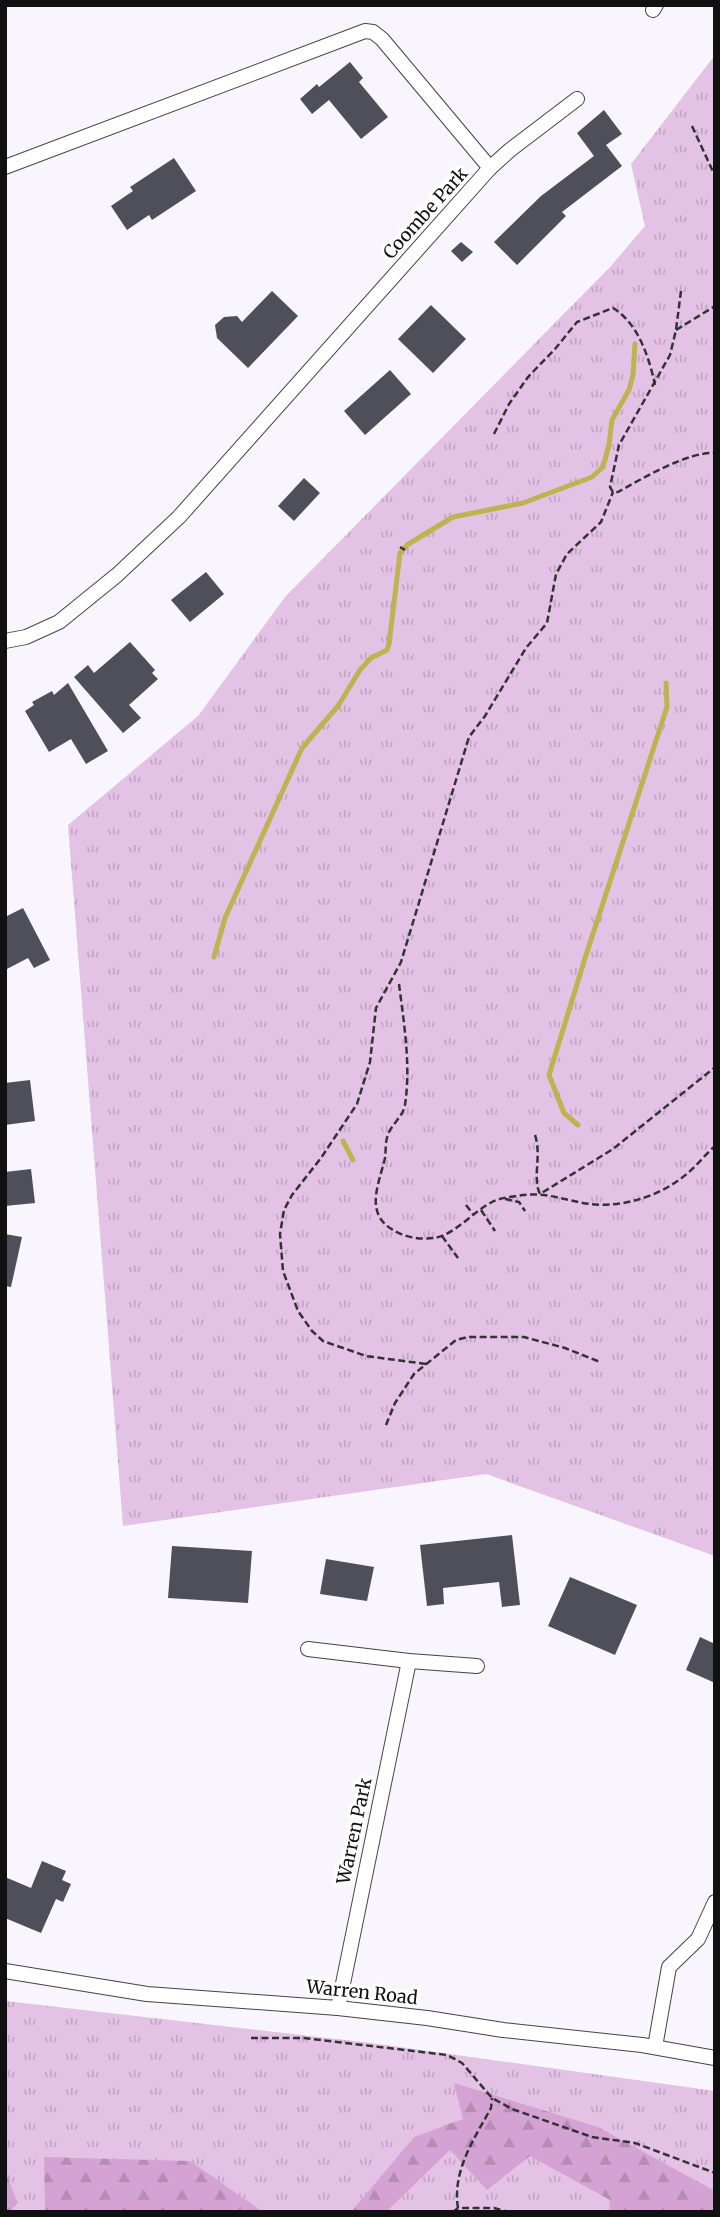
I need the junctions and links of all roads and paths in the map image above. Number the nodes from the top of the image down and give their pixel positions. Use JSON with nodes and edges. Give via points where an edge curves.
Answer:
{"nodes":[{"id":1,"x":577,"y":99,"type":"dead end"},
{"id":2,"x":692,"y":126,"type":"dead end"},
{"id":3,"x":5,"y":167,"type":"edge"},
{"id":4,"x":490,"y":169,"type":"junction"},
{"id":5,"x":715,"y":176,"type":"edge"},
{"id":6,"x":681,"y":291,"type":"dead end"},
{"id":7,"x":715,"y":306,"type":"edge"},
{"id":8,"x":676,"y":330,"type":"junction"},
{"id":9,"x":655,"y":385,"type":"junction"},
{"id":10,"x":494,"y":434,"type":"dead end"},
{"id":11,"x":715,"y":453,"type":"edge"},
{"id":12,"x":613,"y":492,"type":"junction"},
{"id":13,"x":400,"y":547,"type":"dead end"},
{"id":14,"x":405,"y":550,"type":"dead end"},
{"id":15,"x":5,"y":641,"type":"edge"},
{"id":16,"x":399,"y":984,"type":"dead end"},
{"id":17,"x":714,"y":1068,"type":"edge"},
{"id":18,"x":535,"y":1135,"type":"dead end"},
{"id":19,"x":715,"y":1146,"type":"edge"},
{"id":20,"x":540,"y":1194,"type":"junction"},
{"id":21,"x":503,"y":1198,"type":"junction"},
{"id":22,"x":466,"y":1205,"type":"dead end"},
{"id":23,"x":481,"y":1209,"type":"junction"},
{"id":24,"x":525,"y":1211,"type":"dead end"},
{"id":25,"x":473,"y":1214,"type":"junction"},
{"id":26,"x":495,"y":1231,"type":"dead end"},
{"id":27,"x":442,"y":1236,"type":"junction"},
{"id":28,"x":458,"y":1258,"type":"dead end"},
{"id":29,"x":600,"y":1362,"type":"dead end"},
{"id":30,"x":426,"y":1364,"type":"junction"},
{"id":31,"x":386,"y":1425,"type":"dead end"},
{"id":32,"x":308,"y":1649,"type":"dead end"},
{"id":33,"x":409,"y":1661,"type":"junction"},
{"id":34,"x":477,"y":1666,"type":"dead end"},
{"id":35,"x":715,"y":1902,"type":"edge"},
{"id":36,"x":5,"y":1971,"type":"edge"},
{"id":37,"x":338,"y":2008,"type":"junction"},
{"id":38,"x":251,"y":2038,"type":"dead end"},
{"id":39,"x":654,"y":2047,"type":"junction"},
{"id":40,"x":715,"y":2058,"type":"edge"},
{"id":41,"x":492,"y":2098,"type":"junction"},
{"id":42,"x":715,"y":2173,"type":"edge"},
{"id":43,"x":458,"y":2208,"type":"junction"},
{"id":44,"x":453,"y":2212,"type":"edge"},
{"id":45,"x":508,"y":2212,"type":"edge"}],
"edges":[{"from":1,"to":4,"type":"street"},
{"from":2,"to":5,"type":"path"},
{"from":3,"to":4,"type":"street","name":"Coombe Park","via":[[365,31],[382,39]]},
{"from":4,"to":15,"type":"street","name":"Coombe Park","via":[[179,517],[59,622]]},
{"from":6,"to":8,"type":"path"},
{"from":7,"to":8,"type":"path"},
{"from":8,"to":9,"type":"path"},
{"from":9,"to":10,"type":"path","via":[[634,326],[613,308],[576,322],[528,377]]},
{"from":9,"to":12,"type":"path","via":[[619,445],[610,487]]},
{"from":11,"to":12,"type":"path","via":[[682,461]]},
{"from":12,"to":30,"type":"path","via":[[601,522],[567,554],[556,574],[547,623],[469,737],[401,962],[376,1008],[370,1062],[357,1104],[284,1210],[280,1234],[283,1271],[298,1311],[312,1331],[323,1341],[366,1356]]},
{"from":13,"to":14,"type":"path"},
{"from":16,"to":27,"type":"path","via":[[407,1062],[405,1107],[388,1135],[376,1208],[380,1220],[396,1233],[417,1238]]},
{"from":17,"to":20,"type":"path","via":[[613,1149]]},
{"from":18,"to":20,"type":"path"},
{"from":19,"to":20,"type":"path","via":[[673,1183],[630,1202],[588,1203]]},
{"from":20,"to":21,"type":"path"},
{"from":21,"to":23,"type":"path"},
{"from":21,"to":24,"type":"path","via":[[519,1202]]},
{"from":22,"to":25,"type":"path"},
{"from":23,"to":25,"type":"path"},
{"from":23,"to":26,"type":"path"},
{"from":25,"to":27,"type":"path"},
{"from":27,"to":28,"type":"path"},
{"from":29,"to":30,"type":"path","via":[[524,1337],[468,1337],[456,1340]]},
{"from":30,"to":31,"type":"path","via":[[406,1384]]},
{"from":32,"to":33,"type":"street"},
{"from":33,"to":34,"type":"street"},
{"from":33,"to":37,"type":"street","name":"Warren Park"},
{"from":35,"to":39,"type":"street","via":[[698,1939],[669,1967]]},
{"from":36,"to":37,"type":"street","name":"Warren Road","via":[[147,1994]]},
{"from":37,"to":39,"type":"street","name":"Warren Road"},
{"from":38,"to":41,"type":"path","via":[[304,2038],[447,2055],[462,2063]]},
{"from":39,"to":40,"type":"street","name":"Warren Road"},
{"from":41,"to":42,"type":"path","via":[[592,2137],[635,2143]]},
{"from":41,"to":43,"type":"path","via":[[458,2173]]},
{"from":43,"to":44,"type":"path"},
{"from":43,"to":45,"type":"path"}]}
